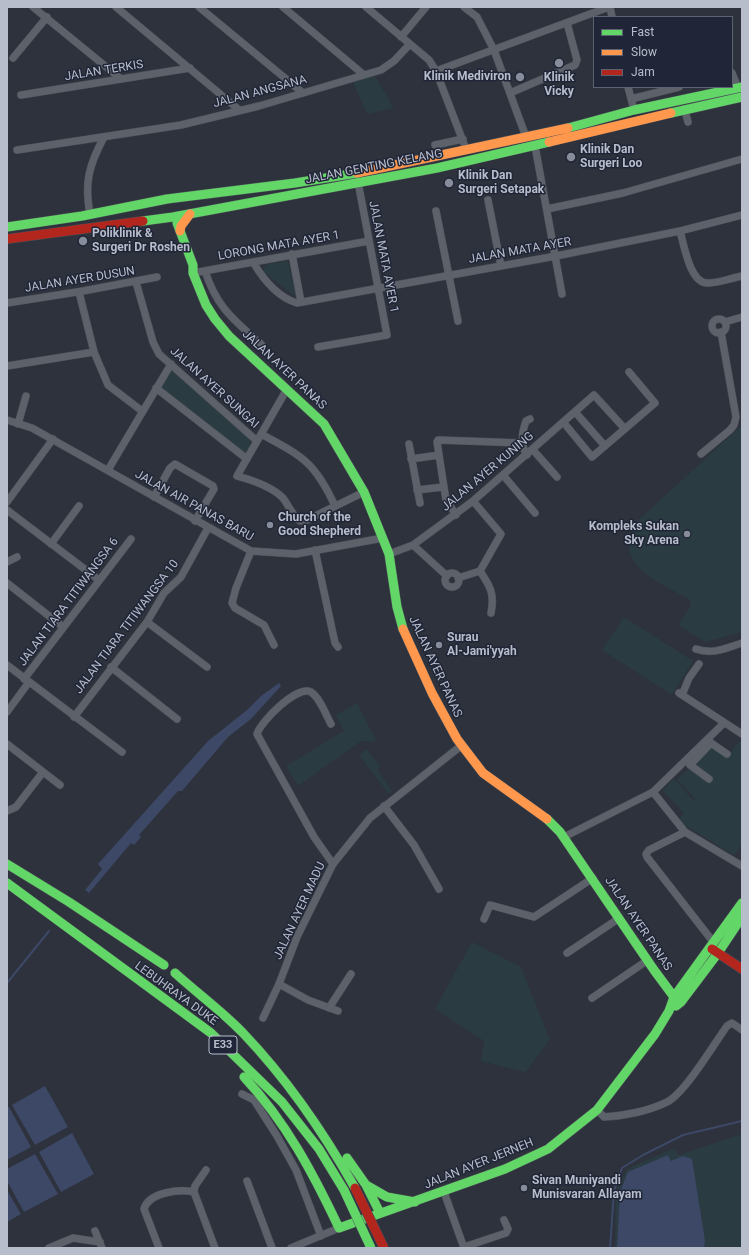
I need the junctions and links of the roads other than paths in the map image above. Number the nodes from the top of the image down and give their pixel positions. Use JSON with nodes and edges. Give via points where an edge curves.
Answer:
{"nodes":[{"id":1,"x":33,"y":7,"type":"edge"},
{"id":2,"x":116,"y":7,"type":"edge"},
{"id":3,"x":199,"y":7,"type":"edge"},
{"id":4,"x":283,"y":7,"type":"edge"},
{"id":5,"x":366,"y":7,"type":"edge"},
{"id":6,"x":426,"y":7,"type":"edge"},
{"id":7,"x":464,"y":7,"type":"edge"},
{"id":8,"x":609,"y":7,"type":"edge"},
{"id":9,"x":47,"y":17,"type":"junction"},
{"id":10,"x":567,"y":23,"type":"junction"},
{"id":11,"x":401,"y":37,"type":"junction"},
{"id":12,"x":410,"y":44,"type":"junction"},
{"id":13,"x":494,"y":50,"type":"junction"},
{"id":14,"x":13,"y":58,"type":"dead end"},
{"id":15,"x":190,"y":68,"type":"junction"},
{"id":16,"x":436,"y":71,"type":"junction"},
{"id":17,"x":364,"y":75,"type":"junction"},
{"id":18,"x":733,"y":75,"type":"edge"},
{"id":19,"x":121,"y":79,"type":"junction"},
{"id":20,"x":628,"y":88,"type":"edge"},
{"id":21,"x":675,"y":88,"type":"edge"},
{"id":22,"x":740,"y":88,"type":"edge"},
{"id":23,"x":303,"y":93,"type":"junction"},
{"id":24,"x":510,"y":93,"type":"junction"},
{"id":25,"x":21,"y":95,"type":"dead end"},
{"id":26,"x":742,"y":97,"type":"edge"},
{"id":27,"x":631,"y":99,"type":"junction"},
{"id":28,"x":238,"y":109,"type":"junction"},
{"id":29,"x":634,"y":110,"type":"junction"},
{"id":30,"x":685,"y":111,"type":"junction"},
{"id":31,"x":688,"y":122,"type":"dead end"},
{"id":32,"x":104,"y":137,"type":"junction"},
{"id":33,"x":526,"y":137,"type":"junction"},
{"id":34,"x":463,"y":139,"type":"junction"},
{"id":35,"x":435,"y":145,"type":"dead end"},
{"id":36,"x":535,"y":146,"type":"junction"},
{"id":37,"x":466,"y":149,"type":"junction"},
{"id":38,"x":17,"y":150,"type":"dead end"},
{"id":39,"x":502,"y":153,"type":"junction"},
{"id":40,"x":742,"y":160,"type":"edge"},
{"id":41,"x":358,"y":182,"type":"junction"},
{"id":42,"x":488,"y":200,"type":"dead end"},
{"id":43,"x":547,"y":208,"type":"junction"},
{"id":44,"x":436,"y":211,"type":"dead end"},
{"id":45,"x":190,"y":214,"type":"junction"},
{"id":46,"x":86,"y":215,"type":"junction"},
{"id":47,"x":742,"y":216,"type":"edge"},
{"id":48,"x":173,"y":217,"type":"junction"},
{"id":49,"x":160,"y":219,"type":"junction"},
{"id":50,"x":7,"y":227,"type":"edge"},
{"id":51,"x":180,"y":231,"type":"junction"},
{"id":52,"x":680,"y":231,"type":"junction"},
{"id":53,"x":7,"y":239,"type":"edge"},
{"id":54,"x":369,"y":241,"type":"junction"},
{"id":55,"x":292,"y":254,"type":"junction"},
{"id":56,"x":556,"y":256,"type":"junction"},
{"id":57,"x":253,"y":262,"type":"junction"},
{"id":58,"x":501,"y":266,"type":"junction"},
{"id":59,"x":206,"y":271,"type":"junction"},
{"id":60,"x":193,"y":273,"type":"junction"},
{"id":61,"x":449,"y":276,"type":"junction"},
{"id":62,"x":742,"y":276,"type":"edge"},
{"id":63,"x":156,"y":278,"type":"dead end"},
{"id":64,"x":136,"y":282,"type":"junction"},
{"id":65,"x":378,"y":288,"type":"junction"},
{"id":66,"x":79,"y":292,"type":"junction"},
{"id":67,"x":562,"y":294,"type":"dead end"},
{"id":68,"x":301,"y":302,"type":"junction"},
{"id":69,"x":7,"y":303,"type":"edge"},
{"id":70,"x":742,"y":317,"type":"edge"},
{"id":71,"x":458,"y":321,"type":"dead end"},
{"id":72,"x":725,"y":322,"type":"junction"},
{"id":73,"x":721,"y":332,"type":"junction"},
{"id":74,"x":262,"y":345,"type":"dead end"},
{"id":75,"x":318,"y":348,"type":"dead end"},
{"id":76,"x":94,"y":352,"type":"junction"},
{"id":77,"x":171,"y":364,"type":"junction"},
{"id":78,"x":7,"y":366,"type":"edge"},
{"id":79,"x":629,"y":372,"type":"dead end"},
{"id":80,"x":156,"y":388,"type":"junction"},
{"id":81,"x":287,"y":389,"type":"junction"},
{"id":82,"x":26,"y":396,"type":"dead end"},
{"id":83,"x":142,"y":411,"type":"junction"},
{"id":84,"x":576,"y":413,"type":"junction"},
{"id":85,"x":530,"y":418,"type":"dead end"},
{"id":86,"x":7,"y":420,"type":"edge"},
{"id":87,"x":564,"y":423,"type":"junction"},
{"id":88,"x":18,"y":424,"type":"junction"},
{"id":89,"x":625,"y":429,"type":"junction"},
{"id":90,"x":261,"y":434,"type":"junction"},
{"id":91,"x":52,"y":439,"type":"junction"},
{"id":92,"x":257,"y":441,"type":"junction"},
{"id":93,"x":522,"y":443,"type":"junction"},
{"id":94,"x":409,"y":444,"type":"dead end"},
{"id":95,"x":605,"y":446,"type":"junction"},
{"id":96,"x":533,"y":450,"type":"junction"},
{"id":97,"x":701,"y":454,"type":"dead end"},
{"id":98,"x":439,"y":455,"type":"junction"},
{"id":99,"x":527,"y":455,"type":"junction"},
{"id":100,"x":247,"y":459,"type":"junction"},
{"id":101,"x":411,"y":459,"type":"junction"},
{"id":102,"x":108,"y":470,"type":"junction"},
{"id":103,"x":503,"y":475,"type":"junction"},
{"id":104,"x":557,"y":477,"type":"dead end"},
{"id":105,"x":443,"y":487,"type":"junction"},
{"id":106,"x":417,"y":490,"type":"junction"},
{"id":107,"x":364,"y":492,"type":"junction"},
{"id":108,"x":154,"y":497,"type":"junction"},
{"id":109,"x":474,"y":501,"type":"junction"},
{"id":110,"x":7,"y":502,"type":"edge"},
{"id":111,"x":420,"y":504,"type":"dead end"},
{"id":112,"x":79,"y":506,"type":"dead end"},
{"id":113,"x":336,"y":506,"type":"junction"},
{"id":114,"x":7,"y":510,"type":"edge"},
{"id":115,"x":535,"y":513,"type":"dead end"},
{"id":116,"x":456,"y":515,"type":"junction"},
{"id":117,"x":196,"y":521,"type":"junction"},
{"id":118,"x":208,"y":528,"type":"junction"},
{"id":119,"x":383,"y":538,"type":"junction"},
{"id":120,"x":131,"y":539,"type":"dead end"},
{"id":121,"x":51,"y":544,"type":"junction"},
{"id":122,"x":413,"y":545,"type":"junction"},
{"id":123,"x":315,"y":550,"type":"junction"},
{"id":124,"x":251,"y":552,"type":"junction"},
{"id":125,"x":389,"y":554,"type":"junction"},
{"id":126,"x":17,"y":557,"type":"dead end"},
{"id":127,"x":7,"y":562,"type":"edge"},
{"id":128,"x":480,"y":571,"type":"junction"},
{"id":129,"x":447,"y":576,"type":"junction"},
{"id":130,"x":458,"y":578,"type":"junction"},
{"id":131,"x":99,"y":580,"type":"junction"},
{"id":132,"x":7,"y":583,"type":"edge"},
{"id":133,"x":491,"y":613,"type":"dead end"},
{"id":134,"x":147,"y":622,"type":"junction"},
{"id":135,"x":63,"y":627,"type":"junction"},
{"id":136,"x":742,"y":643,"type":"edge"},
{"id":137,"x":274,"y":645,"type":"dead end"},
{"id":138,"x":338,"y":647,"type":"dead end"},
{"id":139,"x":696,"y":649,"type":"dead end"},
{"id":140,"x":699,"y":664,"type":"dead end"},
{"id":141,"x":7,"y":665,"type":"edge"},
{"id":142,"x":111,"y":667,"type":"junction"},
{"id":143,"x":207,"y":667,"type":"dead end"},
{"id":144,"x":27,"y":680,"type":"junction"},
{"id":145,"x":7,"y":712,"type":"edge"},
{"id":146,"x":74,"y":717,"type":"junction"},
{"id":147,"x":177,"y":719,"type":"dead end"},
{"id":148,"x":724,"y":723,"type":"junction"},
{"id":149,"x":331,"y":724,"type":"dead end"},
{"id":150,"x":742,"y":734,"type":"edge"},
{"id":151,"x":710,"y":741,"type":"junction"},
{"id":152,"x":7,"y":744,"type":"edge"},
{"id":153,"x":462,"y":745,"type":"junction"},
{"id":154,"x":122,"y":752,"type":"dead end"},
{"id":155,"x":728,"y":754,"type":"dead end"},
{"id":156,"x":43,"y":772,"type":"junction"},
{"id":157,"x":709,"y":779,"type":"dead end"},
{"id":158,"x":60,"y":785,"type":"dead end"},
{"id":159,"x":652,"y":792,"type":"junction"},
{"id":160,"x":384,"y":806,"type":"junction"},
{"id":161,"x":7,"y":811,"type":"edge"},
{"id":162,"x":685,"y":832,"type":"junction"},
{"id":163,"x":564,"y":837,"type":"junction"},
{"id":164,"x":7,"y":864,"type":"edge"},
{"id":165,"x":333,"y":864,"type":"junction"},
{"id":166,"x":742,"y":866,"type":"edge"},
{"id":167,"x":593,"y":878,"type":"junction"},
{"id":168,"x":7,"y":883,"type":"edge"},
{"id":169,"x":439,"y":889,"type":"dead end"},
{"id":170,"x":742,"y":903,"type":"edge"},
{"id":171,"x":742,"y":917,"type":"edge"},
{"id":172,"x":484,"y":919,"type":"dead end"},
{"id":173,"x":618,"y":919,"type":"junction"},
{"id":174,"x":716,"y":948,"type":"junction"},
{"id":175,"x":567,"y":953,"type":"dead end"},
{"id":176,"x":648,"y":960,"type":"junction"},
{"id":177,"x":742,"y":962,"type":"edge"},
{"id":178,"x":164,"y":965,"type":"dead end"},
{"id":179,"x":742,"y":969,"type":"edge"},
{"id":180,"x":175,"y":973,"type":"dead end"},
{"id":181,"x":351,"y":974,"type":"dead end"},
{"id":182,"x":279,"y":984,"type":"junction"},
{"id":183,"x":152,"y":991,"type":"junction"},
{"id":184,"x":592,"y":998,"type":"dead end"},
{"id":185,"x":678,"y":1000,"type":"junction"},
{"id":186,"x":329,"y":1008,"type":"junction"},
{"id":187,"x":338,"y":1011,"type":"dead end"},
{"id":188,"x":263,"y":1018,"type":"dead end"},
{"id":189,"x":742,"y":1030,"type":"edge"},
{"id":190,"x":243,"y":1033,"type":"junction"},
{"id":191,"x":242,"y":1094,"type":"dead end"},
{"id":192,"x":597,"y":1110,"type":"junction"},
{"id":193,"x":206,"y":1170,"type":"dead end"},
{"id":194,"x":247,"y":1180,"type":"dead end"},
{"id":195,"x":366,"y":1185,"type":"junction"},
{"id":196,"x":194,"y":1192,"type":"junction"},
{"id":197,"x":444,"y":1192,"type":"junction"},
{"id":198,"x":414,"y":1202,"type":"junction"},
{"id":199,"x":380,"y":1213,"type":"junction"},
{"id":200,"x":504,"y":1220,"type":"dead end"},
{"id":201,"x":339,"y":1228,"type":"junction"},
{"id":202,"x":95,"y":1231,"type":"dead end"},
{"id":203,"x":321,"y":1236,"type":"junction"},
{"id":204,"x":100,"y":1245,"type":"edge"},
{"id":205,"x":49,"y":1248,"type":"edge"},
{"id":206,"x":159,"y":1248,"type":"edge"},
{"id":207,"x":214,"y":1248,"type":"edge"},
{"id":208,"x":272,"y":1248,"type":"edge"},
{"id":209,"x":291,"y":1248,"type":"edge"},
{"id":210,"x":371,"y":1248,"type":"edge"},
{"id":211,"x":384,"y":1248,"type":"edge"},
{"id":212,"x":464,"y":1248,"type":"edge"}],
"edges":[{"from":1,"to":9,"type":"street"},
{"from":2,"to":15,"type":"street"},
{"from":3,"to":23,"type":"street"},
{"from":4,"to":17,"type":"street"},
{"from":5,"to":11,"type":"street"},
{"from":6,"to":11,"type":"street"},
{"from":7,"to":13,"type":"street","via":[[477,17]]},
{"from":8,"to":10,"type":"street"},
{"from":9,"to":14,"type":"street"},
{"from":9,"to":19,"type":"street"},
{"from":10,"to":13,"type":"street"},
{"from":10,"to":24,"type":"street","via":[[577,60],[575,65]]},
{"from":11,"to":12,"type":"street"},
{"from":12,"to":16,"type":"street","via":[[429,60]]},
{"from":12,"to":17,"type":"street","name":"JALAN ANGSANA","via":[[381,70]]},
{"from":13,"to":16,"type":"street"},
{"from":13,"to":24,"type":"street"},
{"from":15,"to":19,"type":"street","name":"JALAN TERKIS"},
{"from":15,"to":28,"type":"street"},
{"from":16,"to":34,"type":"street"},
{"from":17,"to":23,"type":"street","name":"JALAN ANGSANA"},
{"from":18,"to":22,"type":"street"},
{"from":19,"to":25,"type":"street","name":"JALAN TERKIS"},
{"from":20,"to":27,"type":"street"},
{"from":21,"to":27,"type":"street"},
{"from":22,"to":29,"type":"main road","name":"JALAN GENTING KELANG"},
{"from":23,"to":28,"type":"street","name":"JALAN ANGSANA","via":[[259,106]]},
{"from":24,"to":33,"type":"street"},
{"from":26,"to":30,"type":"main road","name":"JALAN GENTING KELANG"},
{"from":27,"to":29,"type":"street"},
{"from":28,"to":32,"type":"street","name":"JALAN ANGSANA","via":[[181,124]]},
{"from":29,"to":33,"type":"main road","name":"JALAN GENTING KELANG"},
{"from":30,"to":31,"type":"street"},
{"from":30,"to":36,"type":"main road","name":"JALAN GENTING KELANG"},
{"from":32,"to":38,"type":"street","name":"JALAN ANGSANA"},
{"from":32,"to":46,"type":"street","via":[[91,164],[87,182]]},
{"from":33,"to":37,"type":"main road","name":"JALAN GENTING KELANG"},
{"from":34,"to":35,"type":"street"},
{"from":34,"to":37,"type":"street"},
{"from":36,"to":39,"type":"main road","name":"JALAN GENTING KELANG"},
{"from":36,"to":43,"type":"street"},
{"from":37,"to":39,"type":"main road","via":[[473,154]]},
{"from":37,"to":46,"type":"main road","name":"JALAN GENTING KELANG","via":[[356,173],[167,199]]},
{"from":39,"to":41,"type":"main road","name":"JALAN GENTING KELANG"},
{"from":40,"to":43,"type":"street","via":[[623,193]]},
{"from":41,"to":45,"type":"main road","name":"JALAN GENTING KELANG"},
{"from":41,"to":54,"type":"street","name":"JALAN MATA AYER 1"},
{"from":42,"to":58,"type":"street"},
{"from":43,"to":56,"type":"street"},
{"from":44,"to":61,"type":"street"},
{"from":45,"to":48,"type":"main road","name":"JALAN GENTING KELANG"},
{"from":45,"to":51,"type":"main road"},
{"from":46,"to":48,"type":"main road","via":[[93,220],[159,212],[168,213]]},
{"from":46,"to":50,"type":"main road","name":"JALAN GENTING KELANG"},
{"from":47,"to":52,"type":"street","name":"JALAN MATA AYER"},
{"from":48,"to":49,"type":"main road","name":"JALAN GENTING KELANG"},
{"from":48,"to":51,"type":"main road","name":"JALAN AYER PANAS"},
{"from":49,"to":53,"type":"main road","name":"JALAN GENTING KELANG"},
{"from":49,"to":60,"type":"main road","name":"JALAN AYER PANAS","via":[[174,230],[187,267]]},
{"from":51,"to":60,"type":"main road","name":"JALAN AYER PANAS","via":[[193,265]]},
{"from":52,"to":56,"type":"street","name":"JALAN MATA AYER"},
{"from":52,"to":62,"type":"street","via":[[693,274],[699,280],[707,284]]},
{"from":54,"to":55,"type":"street","name":"LORONG MATA AYER 1"},
{"from":54,"to":65,"type":"street","name":"JALAN MATA AYER 1"},
{"from":55,"to":57,"type":"street","name":"LORONG MATA AYER 1"},
{"from":55,"to":68,"type":"street"},
{"from":56,"to":58,"type":"street","name":"JALAN MATA AYER"},
{"from":56,"to":67,"type":"street"},
{"from":57,"to":59,"type":"street","name":"LORONG MATA AYER 1"},
{"from":57,"to":68,"type":"street","via":[[271,287],[288,300]]},
{"from":58,"to":61,"type":"street","name":"JALAN MATA AYER"},
{"from":59,"to":60,"type":"street","name":"LORONG MATA AYER 1"},
{"from":59,"to":74,"type":"street","via":[[211,290],[221,306]]},
{"from":60,"to":81,"type":"main road","name":"JALAN AYER PANAS","via":[[206,305],[215,319],[229,336]]},
{"from":61,"to":65,"type":"street","name":"JALAN MATA AYER"},
{"from":61,"to":71,"type":"street"},
{"from":63,"to":64,"type":"street","name":"JALAN AYER DUSUN"},
{"from":64,"to":66,"type":"street","name":"JALAN AYER DUSUN"},
{"from":64,"to":77,"type":"street","name":"JALAN AYER SUNGAI","via":[[153,342],[159,354]]},
{"from":65,"to":68,"type":"street","name":"JALAN MATA AYER"},
{"from":65,"to":75,"type":"street","name":"JALAN MATA AYER 1","via":[[386,335]]},
{"from":66,"to":69,"type":"street","name":"JALAN AYER DUSUN"},
{"from":66,"to":76,"type":"street"},
{"from":70,"to":72,"type":"street"},
{"from":72,"to":73,"type":"street","via":[[726,327]]},
{"from":72,"to":73,"type":"street","via":[[718,319],[713,325],[716,332]]},
{"from":73,"to":97,"type":"street","via":[[736,417],[730,430]]},
{"from":76,"to":78,"type":"street"},
{"from":76,"to":83,"type":"street","via":[[108,385]]},
{"from":77,"to":80,"type":"street"},
{"from":77,"to":92,"type":"street","name":"JALAN AYER SUNGAI"},
{"from":79,"to":89,"type":"street","via":[[655,403]]},
{"from":80,"to":83,"type":"street"},
{"from":80,"to":100,"type":"street"},
{"from":81,"to":90,"type":"street"},
{"from":81,"to":107,"type":"main road","name":"JALAN AYER PANAS","via":[[328,430]]},
{"from":82,"to":88,"type":"street"},
{"from":83,"to":102,"type":"street"},
{"from":84,"to":87,"type":"street","name":"JALAN AYER KUNING"},
{"from":84,"to":89,"type":"street","name":"JALAN AYER KUNING","via":[[594,396]]},
{"from":84,"to":95,"type":"street"},
{"from":85,"to":93,"type":"street","via":[[524,425]]},
{"from":86,"to":88,"type":"street","name":"JALAN AIR PANAS BARU"},
{"from":87,"to":95,"type":"street","via":[[592,457]]},
{"from":87,"to":96,"type":"street","name":"JALAN AYER KUNING"},
{"from":88,"to":91,"type":"street","name":"JALAN AIR PANAS BARU"},
{"from":89,"to":95,"type":"street"},
{"from":90,"to":92,"type":"street"},
{"from":90,"to":113,"type":"street","via":[[300,455],[314,468]]},
{"from":91,"to":102,"type":"street","name":"JALAN AIR PANAS BARU"},
{"from":91,"to":110,"type":"street"},
{"from":92,"to":100,"type":"street"},
{"from":93,"to":98,"type":"street","via":[[441,440],[437,442]]},
{"from":93,"to":99,"type":"street"},
{"from":94,"to":101,"type":"street"},
{"from":96,"to":99,"type":"street","name":"JALAN AYER KUNING"},
{"from":96,"to":104,"type":"street"},
{"from":98,"to":101,"type":"street"},
{"from":98,"to":105,"type":"street"},
{"from":99,"to":103,"type":"street","name":"JALAN AYER KUNING"},
{"from":100,"to":113,"type":"street","via":[[237,476],[275,492],[283,498],[300,521]]},
{"from":101,"to":106,"type":"street"},
{"from":102,"to":108,"type":"street","name":"JALAN AIR PANAS BARU"},
{"from":103,"to":109,"type":"street","name":"JALAN AYER KUNING"},
{"from":103,"to":115,"type":"street"},
{"from":105,"to":106,"type":"street"},
{"from":105,"to":116,"type":"street","via":[[446,500]]},
{"from":106,"to":111,"type":"street"},
{"from":107,"to":113,"type":"street"},
{"from":107,"to":119,"type":"main road","name":"JALAN AYER PANAS"},
{"from":108,"to":117,"type":"street","name":"JALAN AIR PANAS BARU"},
{"from":108,"to":117,"type":"street","via":[[170,468],[175,464],[213,486],[214,489]]},
{"from":109,"to":116,"type":"street","name":"JALAN AYER KUNING"},
{"from":109,"to":128,"type":"street","via":[[501,534]]},
{"from":112,"to":121,"type":"street"},
{"from":114,"to":121,"type":"street"},
{"from":116,"to":122,"type":"street","name":"JALAN AYER KUNING"},
{"from":117,"to":118,"type":"street","name":"JALAN AIR PANAS BARU"},
{"from":118,"to":124,"type":"street","name":"JALAN AIR PANAS BARU"},
{"from":118,"to":134,"type":"street","name":"JALAN TIARA TITIWANGSA 10","via":[[181,577],[164,593]]},
{"from":119,"to":123,"type":"street","name":"JALAN AIR PANAS BARU"},
{"from":119,"to":125,"type":"main road","name":"JALAN AYER PANAS"},
{"from":120,"to":131,"type":"street","name":"JALAN TIARA TITIWANGSA 6"},
{"from":121,"to":131,"type":"street"},
{"from":122,"to":125,"type":"street","name":"JALAN AYER KUNING"},
{"from":122,"to":129,"type":"street"},
{"from":123,"to":124,"type":"street","name":"JALAN AIR PANAS BARU","via":[[283,554]]},
{"from":123,"to":138,"type":"street"},
{"from":124,"to":137,"type":"street","via":[[232,603],[264,625]]},
{"from":125,"to":153,"type":"main road","name":"JALAN AYER PANAS","via":[[396,608],[402,627],[449,726]]},
{"from":126,"to":127,"type":"street"},
{"from":128,"to":130,"type":"street"},
{"from":128,"to":133,"type":"street","via":[[491,588]]},
{"from":129,"to":130,"type":"street","via":[[452,573]]},
{"from":129,"to":130,"type":"street","via":[[446,582],[451,586],[457,584]]},
{"from":131,"to":135,"type":"street","name":"JALAN TIARA TITIWANGSA 6"},
{"from":132,"to":135,"type":"street"},
{"from":134,"to":142,"type":"street","name":"JALAN TIARA TITIWANGSA 10"},
{"from":134,"to":143,"type":"street"},
{"from":135,"to":144,"type":"street","name":"JALAN TIARA TITIWANGSA 6"},
{"from":136,"to":139,"type":"street","via":[[717,651],[705,652]]},
{"from":140,"to":148,"type":"street","via":[[681,694]]},
{"from":141,"to":144,"type":"street"},
{"from":142,"to":146,"type":"street","name":"JALAN TIARA TITIWANGSA 10"},
{"from":142,"to":147,"type":"street"},
{"from":144,"to":145,"type":"street","name":"JALAN TIARA TITIWANGSA 6"},
{"from":144,"to":146,"type":"street"},
{"from":146,"to":154,"type":"street"},
{"from":148,"to":150,"type":"street"},
{"from":148,"to":151,"type":"street"},
{"from":149,"to":165,"type":"street","via":[[316,697],[310,692],[303,691],[274,712],[257,734],[314,837]]},
{"from":151,"to":155,"type":"street"},
{"from":151,"to":157,"type":"street","via":[[690,765]]},
{"from":151,"to":159,"type":"street"},
{"from":152,"to":156,"type":"street"},
{"from":153,"to":160,"type":"street","name":"JALAN AYER MADU"},
{"from":153,"to":163,"type":"main road","name":"JALAN AYER PANAS","via":[[483,774],[549,820]]},
{"from":156,"to":158,"type":"street"},
{"from":156,"to":161,"type":"street","via":[[16,807]]},
{"from":159,"to":162,"type":"street"},
{"from":159,"to":163,"type":"street"},
{"from":160,"to":165,"type":"street","name":"JALAN AYER MADU","via":[[355,834]]},
{"from":160,"to":169,"type":"street","via":[[414,845]]},
{"from":162,"to":166,"type":"street"},
{"from":162,"to":174,"type":"street","via":[[649,850],[646,854]]},
{"from":163,"to":167,"type":"main road","name":"JALAN AYER PANAS"},
{"from":164,"to":178,"type":"main road","name":"LEBUHRAYA DUKE"},
{"from":165,"to":182,"type":"street","name":"JALAN AYER MADU","via":[[297,937]]},
{"from":167,"to":172,"type":"street","via":[[534,916],[490,905]]},
{"from":167,"to":173,"type":"main road","name":"JALAN AYER PANAS"},
{"from":168,"to":183,"type":"main road","name":"LEBUHRAYA DUKE","number":"E33"},
{"from":170,"to":174,"type":"main road","name":"JALAN AYER JERNEH"},
{"from":171,"to":174,"type":"main road","name":"JALAN AYER JERNEH"},
{"from":173,"to":175,"type":"street"},
{"from":173,"to":176,"type":"main road","name":"JALAN AYER PANAS"},
{"from":174,"to":177,"type":"main road"},
{"from":174,"to":179,"type":"main road"},
{"from":174,"to":185,"type":"main road","name":"JALAN AYER JERNEH"},
{"from":176,"to":184,"type":"street"},
{"from":176,"to":185,"type":"main road","name":"JALAN AYER PANAS"},
{"from":180,"to":190,"type":"main road","name":"LEBUHRAYA DUKE","number":"E33"},
{"from":181,"to":186,"type":"street"},
{"from":182,"to":186,"type":"street"},
{"from":182,"to":188,"type":"street","name":"JALAN AYER MADU"},
{"from":183,"to":201,"type":"main road","via":[[249,1081],[276,1113],[298,1143]]},
{"from":183,"to":210,"type":"main road","name":"LEBUHRAYA DUKE","number":"E33","bridge":true,"via":[[211,1033],[282,1102],[319,1148],[344,1190]]},
{"from":185,"to":192,"type":"main road","name":"JALAN AYER JERNEH"},
{"from":186,"to":187,"type":"street"},
{"from":189,"to":192,"type":"street","via":[[732,1023],[727,1026],[680,1092],[667,1102],[617,1116],[604,1117]]},
{"from":190,"to":195,"type":"main road","via":[[292,1079]]},
{"from":190,"to":211,"type":"main road","name":"LEBUHRAYA DUKE","number":"E33","bridge":true,"via":[[327,1141],[356,1188]]},
{"from":191,"to":203,"type":"street","via":[[254,1100],[296,1170]]},
{"from":192,"to":197,"type":"main road","name":"JALAN AYER JERNEH","via":[[548,1149],[517,1164]]},
{"from":193,"to":196,"type":"street"},
{"from":194,"to":208,"type":"street"},
{"from":195,"to":198,"type":"main road","via":[[387,1197]]},
{"from":195,"to":199,"type":"main road"},
{"from":196,"to":206,"type":"street","via":[[176,1190],[149,1200],[144,1209]]},
{"from":196,"to":207,"type":"street"},
{"from":197,"to":198,"type":"main road","name":"JALAN AYER JERNEH"},
{"from":197,"to":212,"type":"street"},
{"from":198,"to":199,"type":"main road","name":"JALAN AYER JERNEH"},
{"from":199,"to":201,"type":"main road","name":"JALAN AYER JERNEH"},
{"from":200,"to":212,"type":"street","via":[[508,1229],[506,1233]]},
{"from":201,"to":203,"type":"street","name":"JALAN AYER JERNEH"},
{"from":202,"to":204,"type":"street"},
{"from":203,"to":209,"type":"street","name":"JALAN AYER JERNEH"},
{"from":204,"to":205,"type":"street","via":[[72,1238]]}]}
